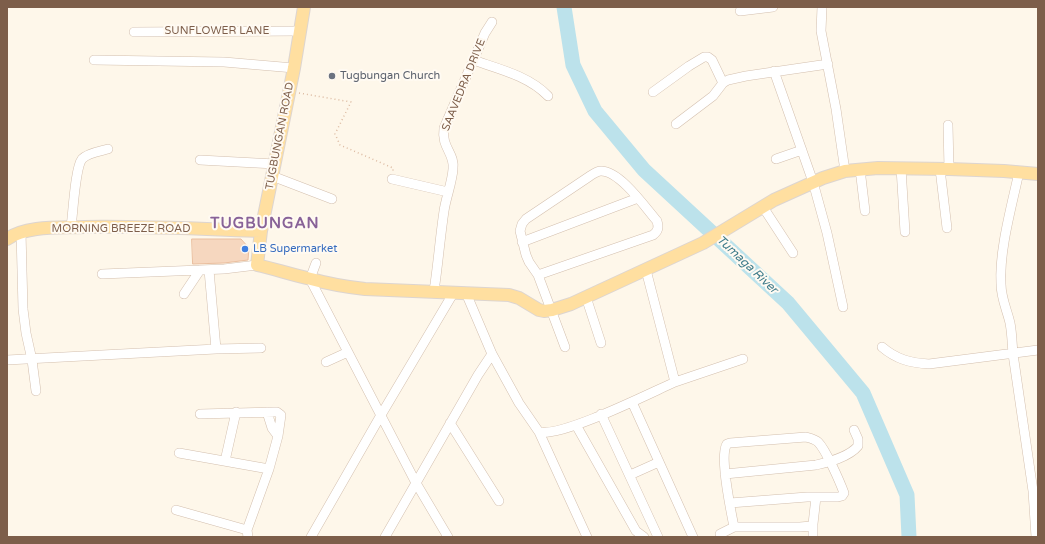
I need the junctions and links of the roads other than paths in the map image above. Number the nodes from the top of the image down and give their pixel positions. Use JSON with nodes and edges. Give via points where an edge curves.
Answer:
{"nodes":[{"id":1,"x":304,"y":7,"type":"edge"},
{"id":2,"x":773,"y":7,"type":"edge"},
{"id":3,"x":822,"y":7,"type":"edge"},
{"id":4,"x":740,"y":11,"type":"dead end"},
{"id":5,"x":492,"y":22,"type":"dead end"},
{"id":6,"x":300,"y":31,"type":"junction"},
{"id":7,"x":134,"y":32,"type":"dead end"},
{"id":8,"x":94,"y":60,"type":"dead end"},
{"id":9,"x":473,"y":60,"type":"junction"},
{"id":10,"x":828,"y":64,"type":"junction"},
{"id":11,"x":294,"y":68,"type":"junction"},
{"id":12,"x":774,"y":71,"type":"junction"},
{"id":13,"x":723,"y":83,"type":"junction"},
{"id":14,"x":653,"y":92,"type":"dead end"},
{"id":15,"x":548,"y":96,"type":"dead end"},
{"id":16,"x":676,"y":124,"type":"dead end"},
{"id":17,"x":948,"y":125,"type":"dead end"},
{"id":18,"x":108,"y":149,"type":"dead end"},
{"id":19,"x":802,"y":150,"type":"junction"},
{"id":20,"x":776,"y":159,"type":"dead end"},
{"id":21,"x":200,"y":160,"type":"dead end"},
{"id":22,"x":275,"y":164,"type":"junction"},
{"id":23,"x":900,"y":168,"type":"junction"},
{"id":24,"x":860,"y":169,"type":"junction"},
{"id":25,"x":944,"y":169,"type":"junction"},
{"id":26,"x":845,"y":171,"type":"junction"},
{"id":27,"x":1019,"y":172,"type":"junction"},
{"id":28,"x":1038,"y":174,"type":"edge"},
{"id":29,"x":272,"y":176,"type":"junction"},
{"id":30,"x":392,"y":179,"type":"road end"},
{"id":31,"x":813,"y":182,"type":"junction"},
{"id":32,"x":448,"y":192,"type":"junction"},
{"id":33,"x":638,"y":198,"type":"junction"},
{"id":34,"x":332,"y":200,"type":"dead end"},
{"id":35,"x":763,"y":207,"type":"junction"},
{"id":36,"x":865,"y":211,"type":"dead end"},
{"id":37,"x":71,"y":227,"type":"junction"},
{"id":38,"x":947,"y":228,"type":"dead end"},
{"id":39,"x":261,"y":231,"type":"junction"},
{"id":40,"x":905,"y":232,"type":"dead end"},
{"id":41,"x":12,"y":234,"type":"edge"},
{"id":42,"x":522,"y":242,"type":"junction"},
{"id":43,"x":793,"y":252,"type":"dead end"},
{"id":44,"x":316,"y":263,"type":"dead end"},
{"id":45,"x":257,"y":266,"type":"junction"},
{"id":46,"x":205,"y":270,"type":"junction"},
{"id":47,"x":646,"y":270,"type":"junction"},
{"id":48,"x":102,"y":274,"type":"dead end"},
{"id":49,"x":538,"y":275,"type":"junction"},
{"id":50,"x":310,"y":279,"type":"junction"},
{"id":51,"x":434,"y":291,"type":"junction"},
{"id":52,"x":460,"y":293,"type":"junction"},
{"id":53,"x":184,"y":294,"type":"dead end"},
{"id":54,"x":586,"y":297,"type":"junction"},
{"id":55,"x":844,"y":307,"type":"dead end"},
{"id":56,"x":552,"y":310,"type":"junction"},
{"id":57,"x":601,"y":343,"type":"dead end"},
{"id":58,"x":565,"y":346,"type":"dead end"},
{"id":59,"x":882,"y":347,"type":"dead end"},
{"id":60,"x":261,"y":348,"type":"dead end"},
{"id":61,"x":216,"y":349,"type":"junction"},
{"id":62,"x":1038,"y":350,"type":"edge"},
{"id":63,"x":348,"y":352,"type":"junction"},
{"id":64,"x":492,"y":354,"type":"junction"},
{"id":65,"x":1013,"y":354,"type":"junction"},
{"id":66,"x":743,"y":359,"type":"dead end"},
{"id":67,"x":7,"y":360,"type":"edge"},
{"id":68,"x":32,"y":360,"type":"junction"},
{"id":69,"x":326,"y":362,"type":"dead end"},
{"id":70,"x":675,"y":382,"type":"junction"},
{"id":71,"x":36,"y":391,"type":"dead end"},
{"id":72,"x":632,"y":402,"type":"junction"},
{"id":73,"x":236,"y":412,"type":"junction"},
{"id":74,"x":200,"y":414,"type":"dead end"},
{"id":75,"x":601,"y":414,"type":"junction"},
{"id":76,"x":381,"y":415,"type":"junction"},
{"id":77,"x":450,"y":423,"type":"junction"},
{"id":78,"x":576,"y":425,"type":"junction"},
{"id":79,"x":854,"y":430,"type":"dead end"},
{"id":80,"x":539,"y":432,"type":"junction"},
{"id":81,"x":179,"y":453,"type":"dead end"},
{"id":82,"x":225,"y":461,"type":"junction"},
{"id":83,"x":659,"y":462,"type":"junction"},
{"id":84,"x":829,"y":462,"type":"junction"},
{"id":85,"x":269,"y":469,"type":"junction"},
{"id":86,"x":725,"y":474,"type":"junction"},
{"id":87,"x":630,"y":475,"type":"junction"},
{"id":88,"x":416,"y":483,"type":"junction"},
{"id":89,"x":1035,"y":490,"type":"edge"},
{"id":90,"x":816,"y":497,"type":"junction"},
{"id":91,"x":499,"y":501,"type":"dead end"},
{"id":92,"x":730,"y":503,"type":"junction"},
{"id":93,"x":176,"y":510,"type":"dead end"},
{"id":94,"x":813,"y":525,"type":"junction"},
{"id":95,"x":734,"y":527,"type":"junction"},
{"id":96,"x":247,"y":533,"type":"edge"},
{"id":97,"x":720,"y":535,"type":"edge"},
{"id":98,"x":311,"y":537,"type":"edge"},
{"id":99,"x":385,"y":537,"type":"edge"},
{"id":100,"x":448,"y":537,"type":"edge"},
{"id":101,"x":587,"y":537,"type":"edge"},
{"id":102,"x":644,"y":537,"type":"edge"},
{"id":103,"x":658,"y":537,"type":"edge"},
{"id":104,"x":693,"y":537,"type":"edge"},
{"id":105,"x":710,"y":537,"type":"edge"},
{"id":106,"x":813,"y":537,"type":"edge"},
{"id":107,"x":1036,"y":537,"type":"edge"}],
"edges":[{"from":1,"to":6,"type":"main road","name":"TUGBUNGAN ROAD"},
{"from":2,"to":4,"type":"street"},
{"from":3,"to":10,"type":"street","via":[[821,31]]},
{"from":5,"to":9,"type":"street","name":"SAAVEDRA DRIVE"},
{"from":6,"to":7,"type":"street","name":"SUNFLOWER LANE"},
{"from":6,"to":11,"type":"main road","name":"TUGBUNGAN ROAD"},
{"from":8,"to":11,"type":"street","via":[[224,62]]},
{"from":9,"to":15,"type":"street","via":[[530,81]]},
{"from":9,"to":32,"type":"street","name":"SAAVEDRA DRIVE","via":[[444,128],[444,142],[453,163]]},
{"from":10,"to":12,"type":"street"},
{"from":10,"to":26,"type":"street"},
{"from":11,"to":22,"type":"main road","name":"TUGBUNGAN ROAD"},
{"from":12,"to":13,"type":"street"},
{"from":12,"to":19,"type":"street"},
{"from":13,"to":14,"type":"street","via":[[712,60],[704,57]]},
{"from":13,"to":16,"type":"street","via":[[713,96]]},
{"from":17,"to":25,"type":"street"},
{"from":18,"to":37,"type":"street","via":[[82,159],[77,176]]},
{"from":19,"to":20,"type":"street"},
{"from":19,"to":31,"type":"street"},
{"from":21,"to":22,"type":"street"},
{"from":22,"to":29,"type":"main road","name":"TUGBUNGAN ROAD"},
{"from":23,"to":24,"type":"main road"},
{"from":23,"to":25,"type":"main road"},
{"from":23,"to":40,"type":"street"},
{"from":24,"to":26,"type":"main road"},
{"from":24,"to":36,"type":"street"},
{"from":25,"to":27,"type":"main road"},
{"from":25,"to":38,"type":"street"},
{"from":26,"to":31,"type":"main road"},
{"from":27,"to":28,"type":"main road"},
{"from":27,"to":65,"type":"street","via":[[1003,247],[1000,283]]},
{"from":29,"to":34,"type":"street"},
{"from":29,"to":39,"type":"main road","name":"TUGBUNGAN ROAD"},
{"from":30,"to":32,"type":"street"},
{"from":31,"to":35,"type":"main road"},
{"from":31,"to":55,"type":"street","via":[[828,233]]},
{"from":32,"to":51,"type":"street","name":"SAAVEDRA DRIVE"},
{"from":33,"to":42,"type":"street"},
{"from":33,"to":42,"type":"street","via":[[620,179],[601,171],[596,172],[526,219],[520,231]]},
{"from":33,"to":49,"type":"street","via":[[657,221],[657,232]]},
{"from":35,"to":43,"type":"street"},
{"from":35,"to":47,"type":"main road","via":[[703,243]]},
{"from":37,"to":39,"type":"main road","name":"MORNING BREEZE ROAD"},
{"from":37,"to":41,"type":"main road","name":"MORNING BREEZE ROAD"},
{"from":39,"to":45,"type":"main road","name":"TUGBUNGAN ROAD"},
{"from":41,"to":68,"type":"street"},
{"from":42,"to":49,"type":"street","via":[[529,262]]},
{"from":44,"to":50,"type":"street"},
{"from":45,"to":46,"type":"street"},
{"from":45,"to":50,"type":"main road"},
{"from":46,"to":48,"type":"street"},
{"from":46,"to":53,"type":"street"},
{"from":46,"to":61,"type":"street"},
{"from":47,"to":54,"type":"main road"},
{"from":47,"to":70,"type":"street"},
{"from":49,"to":56,"type":"street"},
{"from":50,"to":51,"type":"main road","via":[[365,289]]},
{"from":50,"to":63,"type":"street"},
{"from":51,"to":52,"type":"main road"},
{"from":52,"to":56,"type":"main road","via":[[509,295],[539,310]]},
{"from":52,"to":64,"type":"street"},
{"from":52,"to":76,"type":"street"},
{"from":54,"to":56,"type":"main road"},
{"from":54,"to":57,"type":"street"},
{"from":56,"to":58,"type":"street"},
{"from":59,"to":65,"type":"street","via":[[899,359],[929,364]]},
{"from":60,"to":61,"type":"street"},
{"from":61,"to":68,"type":"street"},
{"from":62,"to":65,"type":"street"},
{"from":63,"to":69,"type":"street"},
{"from":63,"to":76,"type":"street"},
{"from":64,"to":77,"type":"street"},
{"from":64,"to":80,"type":"street"},
{"from":65,"to":89,"type":"street"},
{"from":66,"to":70,"type":"street"},
{"from":67,"to":68,"type":"street"},
{"from":68,"to":71,"type":"street"},
{"from":70,"to":72,"type":"street"},
{"from":72,"to":75,"type":"street"},
{"from":72,"to":83,"type":"street"},
{"from":73,"to":74,"type":"street"},
{"from":73,"to":82,"type":"street"},
{"from":73,"to":85,"type":"street","via":[[267,412],[272,428],[278,436]]},
{"from":75,"to":78,"type":"street"},
{"from":75,"to":87,"type":"street"},
{"from":76,"to":88,"type":"street"},
{"from":76,"to":98,"type":"street"},
{"from":77,"to":88,"type":"street"},
{"from":77,"to":91,"type":"street"},
{"from":78,"to":80,"type":"street"},
{"from":78,"to":102,"type":"street","via":[[636,531]]},
{"from":79,"to":84,"type":"street","via":[[858,446],[852,452]]},
{"from":80,"to":101,"type":"street"},
{"from":81,"to":82,"type":"street"},
{"from":82,"to":85,"type":"street"},
{"from":83,"to":87,"type":"street"},
{"from":83,"to":104,"type":"street"},
{"from":84,"to":86,"type":"street"},
{"from":84,"to":86,"type":"street","via":[[818,441],[806,437],[730,443],[725,447]]},
{"from":84,"to":90,"type":"street","via":[[844,495]]},
{"from":85,"to":96,"type":"street"},
{"from":86,"to":92,"type":"street"},
{"from":87,"to":103,"type":"street"},
{"from":88,"to":99,"type":"street"},
{"from":88,"to":100,"type":"street"},
{"from":89,"to":107,"type":"street"},
{"from":90,"to":92,"type":"street"},
{"from":90,"to":94,"type":"street"},
{"from":92,"to":95,"type":"street"},
{"from":93,"to":96,"type":"street"},
{"from":94,"to":95,"type":"street","via":[[800,528]]},
{"from":94,"to":106,"type":"street"},
{"from":95,"to":97,"type":"street"},
{"from":97,"to":105,"type":"street"}]}
